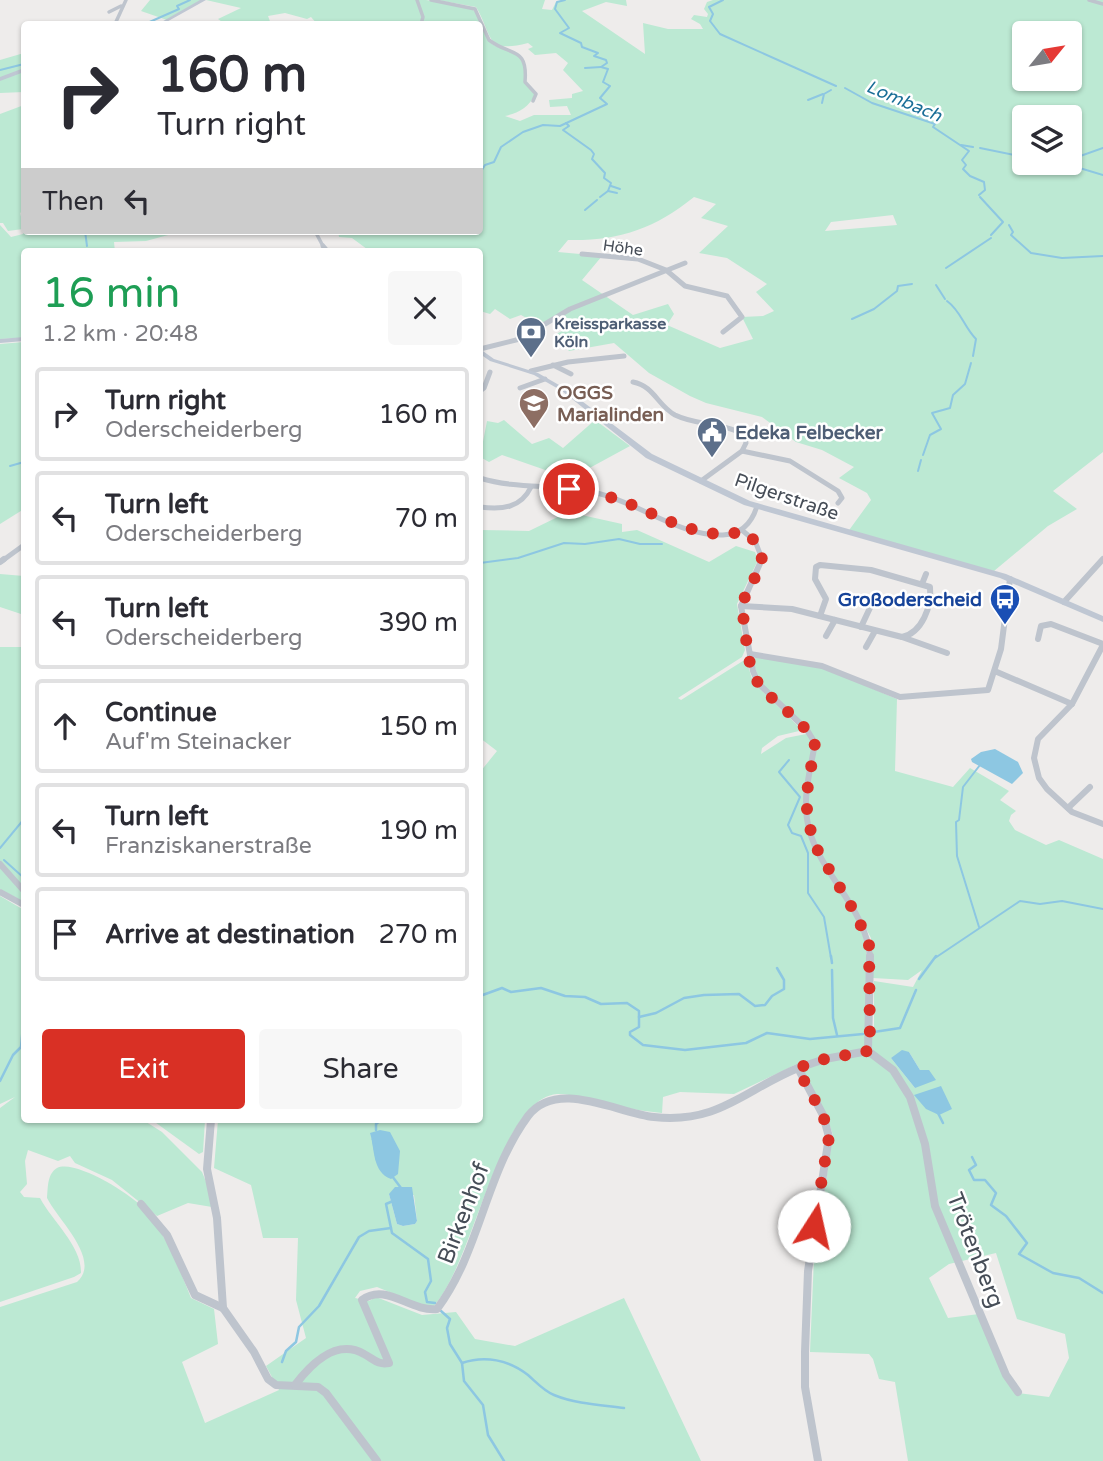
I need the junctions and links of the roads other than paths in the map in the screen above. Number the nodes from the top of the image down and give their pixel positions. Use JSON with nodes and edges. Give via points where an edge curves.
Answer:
{"nodes":[{"id":1,"x":126,"y":0,"type":"edge"},
{"id":2,"x":204,"y":0,"type":"edge"},
{"id":3,"x":417,"y":0,"type":"edge"},
{"id":4,"x":431,"y":0,"type":"edge"},
{"id":5,"x":1089,"y":0,"type":"edge"},
{"id":6,"x":1103,"y":4,"type":"edge"},
{"id":7,"x":121,"y":6,"type":"junction"},
{"id":8,"x":109,"y":12,"type":"dead end"},
{"id":9,"x":116,"y":21,"type":"edge"},
{"id":10,"x":166,"y":21,"type":"edge"},
{"id":11,"x":422,"y":21,"type":"edge"},
{"id":12,"x":481,"y":21,"type":"edge"},
{"id":13,"x":483,"y":26,"type":"edge"},
{"id":14,"x":21,"y":71,"type":"edge"},
{"id":15,"x":0,"y":79,"type":"edge"},
{"id":16,"x":533,"y":101,"type":"dead end"},
{"id":17,"x":582,"y":254,"type":"dead end"},
{"id":18,"x":685,"y":263,"type":"dead end"},
{"id":19,"x":666,"y":270,"type":"junction"},
{"id":20,"x":723,"y":332,"type":"dead end"},
{"id":21,"x":21,"y":339,"type":"edge"},
{"id":22,"x":0,"y":341,"type":"edge"},
{"id":23,"x":483,"y":351,"type":"edge"},
{"id":24,"x":483,"y":354,"type":"edge"},
{"id":25,"x":624,"y":356,"type":"dead end"},
{"id":26,"x":552,"y":364,"type":"junction"},
{"id":27,"x":531,"y":370,"type":"junction"},
{"id":28,"x":490,"y":372,"type":"dead end"},
{"id":29,"x":571,"y":374,"type":"dead end"},
{"id":30,"x":545,"y":379,"type":"junction"},
{"id":31,"x":633,"y":382,"type":"dead end"},
{"id":32,"x":483,"y":387,"type":"edge"},
{"id":33,"x":520,"y":388,"type":"dead end"},
{"id":34,"x":743,"y":451,"type":"junction"},
{"id":35,"x":483,"y":479,"type":"edge"},
{"id":36,"x":701,"y":481,"type":"junction"},
{"id":37,"x":531,"y":487,"type":"junction"},
{"id":38,"x":838,"y":503,"type":"dead end"},
{"id":39,"x":757,"y":506,"type":"junction"},
{"id":40,"x":483,"y":507,"type":"edge"},
{"id":41,"x":743,"y":531,"type":"junction"},
{"id":42,"x":21,"y":547,"type":"edge"},
{"id":43,"x":1103,"y":559,"type":"edge"},
{"id":44,"x":0,"y":562,"type":"edge"},
{"id":45,"x":883,"y":563,"type":"dead end"},
{"id":46,"x":880,"y":573,"type":"junction"},
{"id":47,"x":926,"y":574,"type":"dead end"},
{"id":48,"x":1010,"y":579,"type":"junction"},
{"id":49,"x":922,"y":584,"type":"junction"},
{"id":50,"x":876,"y":595,"type":"dead end"},
{"id":51,"x":1065,"y":602,"type":"junction"},
{"id":52,"x":741,"y":606,"type":"junction"},
{"id":53,"x":820,"y":616,"type":"junction"},
{"id":54,"x":1103,"y":619,"type":"edge"},
{"id":55,"x":835,"y":620,"type":"junction"},
{"id":56,"x":861,"y":627,"type":"junction"},
{"id":57,"x":875,"y":631,"type":"junction"},
{"id":58,"x":826,"y":636,"type":"dead end"},
{"id":59,"x":902,"y":637,"type":"junction"},
{"id":60,"x":1038,"y":639,"type":"dead end"},
{"id":61,"x":1103,"y":644,"type":"edge"},
{"id":62,"x":866,"y":647,"type":"dead end"},
{"id":63,"x":947,"y":653,"type":"dead end"},
{"id":64,"x":750,"y":654,"type":"junction"},
{"id":65,"x":997,"y":671,"type":"junction"},
{"id":66,"x":1072,"y":704,"type":"junction"},
{"id":67,"x":1090,"y":787,"type":"dead end"},
{"id":68,"x":1068,"y":808,"type":"junction"},
{"id":69,"x":1103,"y":824,"type":"edge"},
{"id":70,"x":0,"y":864,"type":"edge"},
{"id":71,"x":21,"y":888,"type":"edge"},
{"id":72,"x":0,"y":892,"type":"edge"},
{"id":73,"x":21,"y":903,"type":"edge"},
{"id":74,"x":868,"y":1051,"type":"junction"},
{"id":75,"x":797,"y":1068,"type":"junction"},
{"id":76,"x":211,"y":1123,"type":"edge"},
{"id":77,"x":141,"y":1204,"type":"dead end"},
{"id":78,"x":223,"y":1308,"type":"junction"},
{"id":79,"x":295,"y":1385,"type":"junction"},
{"id":80,"x":1018,"y":1392,"type":"dead end"},
{"id":81,"x":377,"y":1461,"type":"edge"},
{"id":82,"x":818,"y":1461,"type":"edge"}],
"edges":[{"from":1,"to":7,"type":"street"},
{"from":2,"to":10,"type":"main road"},
{"from":3,"to":11,"type":"street"},
{"from":4,"to":12,"type":"street","via":[[475,9]]},
{"from":5,"to":6,"type":"street"},
{"from":7,"to":8,"type":"street"},
{"from":7,"to":9,"type":"street"},
{"from":13,"to":16,"type":"street","via":[[497,46],[524,60],[525,82],[536,94]]},
{"from":14,"to":15,"type":"main road"},
{"from":17,"to":19,"type":"street","name":"Höhe","via":[[639,259]]},
{"from":18,"to":19,"type":"street"},
{"from":19,"to":20,"type":"street","name":"Höhe","via":[[685,286],[729,298],[742,317]]},
{"from":19,"to":23,"type":"street","via":[[570,310],[522,338]]},
{"from":21,"to":22,"type":"main road"},
{"from":24,"to":27,"type":"main road","name":"Pilgerstraße"},
{"from":25,"to":26,"type":"street"},
{"from":26,"to":27,"type":"street"},
{"from":26,"to":29,"type":"street"},
{"from":27,"to":30,"type":"main road","name":"Pilgerstraße"},
{"from":28,"to":32,"type":"street"},
{"from":30,"to":33,"type":"street"},
{"from":30,"to":36,"type":"main road","name":"Pilgerstraße","via":[[642,451]]},
{"from":31,"to":34,"type":"street","via":[[652,389],[673,413],[741,433],[747,443]]},
{"from":34,"to":36,"type":"street"},
{"from":34,"to":38,"type":"street","via":[[795,463],[838,491],[842,498]]},
{"from":35,"to":37,"type":"street"},
{"from":36,"to":39,"type":"main road","name":"Pilgerstraße"},
{"from":37,"to":40,"type":"street","via":[[526,497],[511,506]]},
{"from":37,"to":41,"type":"street","via":[[595,492],[714,535]]},
{"from":39,"to":41,"type":"street"},
{"from":39,"to":48,"type":"main road","name":"Pilgerstraße"},
{"from":41,"to":52,"type":"street","via":[[755,541],[763,561]]},
{"from":42,"to":44,"type":"street"},
{"from":43,"to":51,"type":"street"},
{"from":45,"to":46,"type":"street"},
{"from":46,"to":49,"type":"street"},
{"from":46,"to":53,"type":"street","via":[[816,567],[815,579],[826,599]]},
{"from":47,"to":49,"type":"street"},
{"from":48,"to":51,"type":"main road","name":"Pilgerstraße"},
{"from":48,"to":65,"type":"street"},
{"from":49,"to":59,"type":"street","via":[[932,589],[918,629]]},
{"from":50,"to":56,"type":"street"},
{"from":51,"to":54,"type":"main road","name":"Pilgerstraße"},
{"from":52,"to":53,"type":"street"},
{"from":52,"to":64,"type":"street"},
{"from":53,"to":55,"type":"street"},
{"from":55,"to":56,"type":"street"},
{"from":55,"to":58,"type":"street"},
{"from":56,"to":57,"type":"street"},
{"from":57,"to":59,"type":"street"},
{"from":57,"to":62,"type":"street"},
{"from":59,"to":63,"type":"street"},
{"from":60,"to":61,"type":"street","via":[[1041,626],[1051,624]]},
{"from":61,"to":66,"type":"street"},
{"from":64,"to":65,"type":"street","via":[[822,666],[900,697],[988,690]]},
{"from":64,"to":74,"type":"street","via":[[758,682],[815,743],[807,820],[818,851],[869,945]]},
{"from":65,"to":66,"type":"street"},
{"from":66,"to":68,"type":"street","via":[[1038,739],[1034,751],[1039,778]]},
{"from":67,"to":68,"type":"street"},
{"from":68,"to":69,"type":"street"},
{"from":70,"to":71,"type":"street"},
{"from":72,"to":73,"type":"street"},
{"from":74,"to":75,"type":"street"},
{"from":74,"to":80,"type":"street","name":"Trötenberg","via":[[881,1057],[909,1097],[921,1128],[937,1212],[1006,1376]]},
{"from":75,"to":79,"type":"street","name":"Birkenhof","via":[[720,1110],[700,1115],[642,1116],[564,1098],[545,1101],[531,1111],[497,1171],[458,1280],[437,1309],[424,1311],[384,1293],[368,1294],[362,1300],[389,1363],[378,1364],[354,1350],[334,1350],[310,1364]]},
{"from":75,"to":82,"type":"street","via":[[823,1115],[829,1137],[808,1271],[805,1340],[804,1387]]},
{"from":76,"to":78,"type":"street","via":[[207,1169],[217,1218]]},
{"from":77,"to":78,"type":"street","via":[[169,1237],[195,1295]]},
{"from":78,"to":79,"type":"street","via":[[268,1379],[276,1385]]},
{"from":79,"to":81,"type":"street","via":[[317,1387],[326,1393]]}]}
